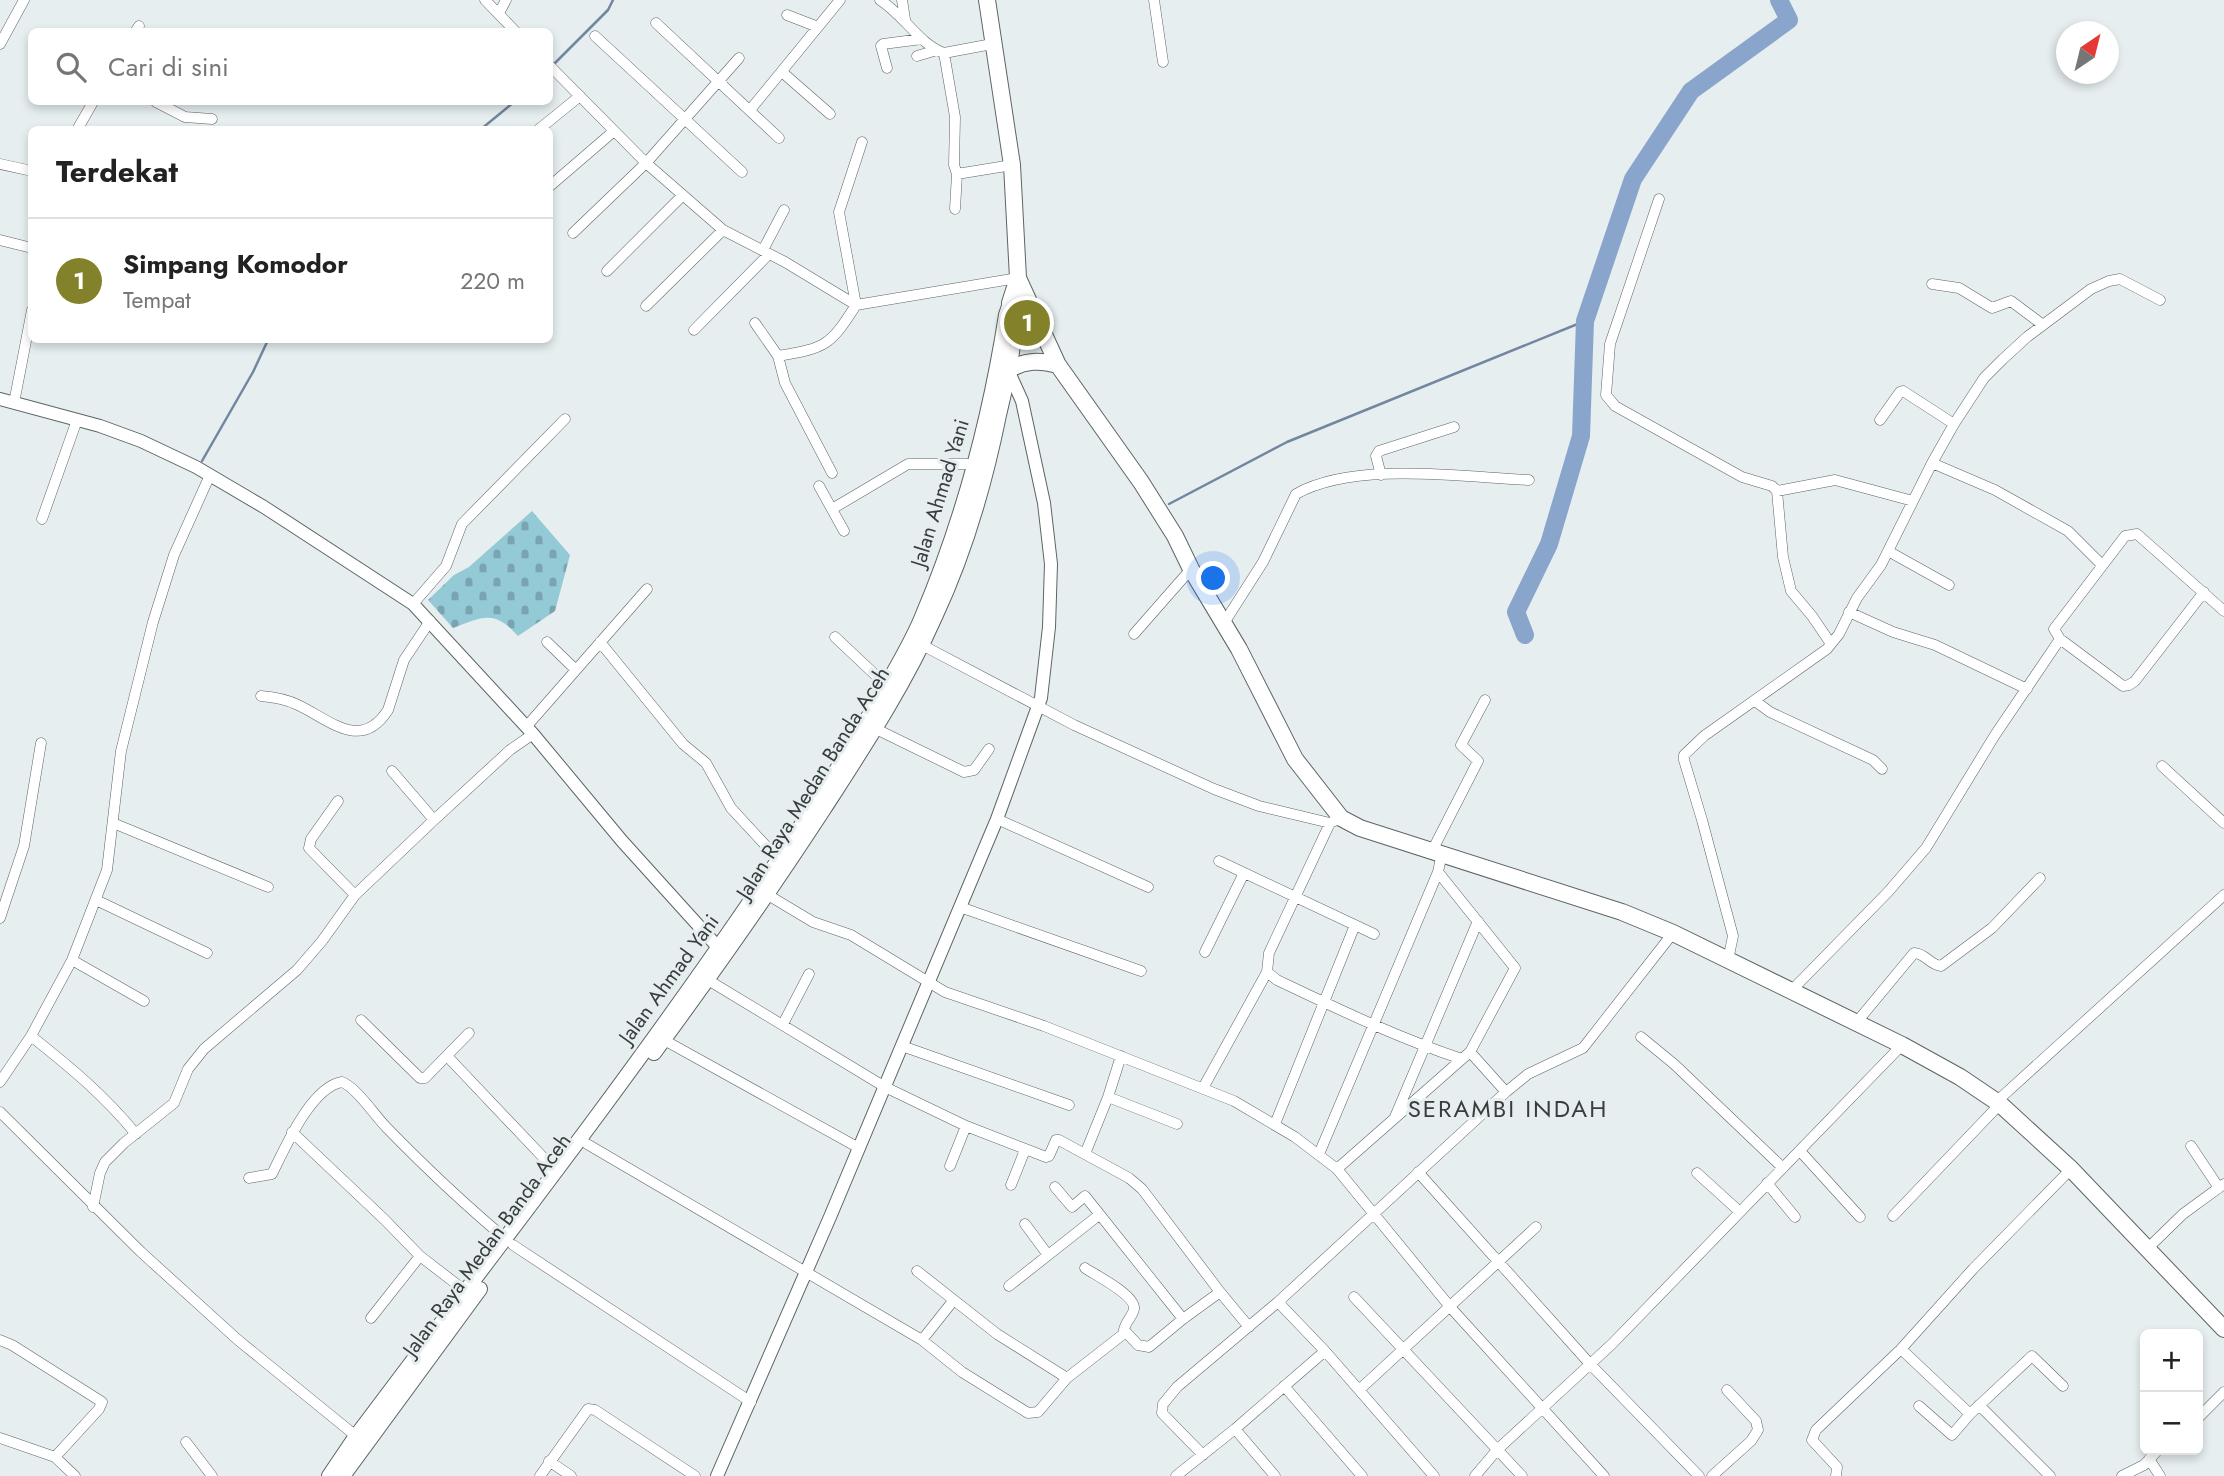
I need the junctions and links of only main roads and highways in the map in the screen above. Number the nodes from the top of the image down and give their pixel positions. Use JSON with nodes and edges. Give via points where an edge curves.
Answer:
{"nodes":[{"id":1,"x":987,"y":0,"type":"edge"},
{"id":2,"x":1018,"y":278,"type":"junction"},
{"id":3,"x":1010,"y":303,"type":"junction"},
{"id":4,"x":1058,"y":365,"type":"junction"},
{"id":5,"x":1008,"y":370,"type":"junction"},
{"id":6,"x":0,"y":399,"type":"edge"},
{"id":7,"x":870,"y":726,"type":"junction"},
{"id":8,"x":722,"y":952,"type":"junction"},
{"id":9,"x":510,"y":1242,"type":"junction"},
{"id":10,"x":470,"y":1295,"type":"junction"},
{"id":11,"x":2223,"y":1327,"type":"edge"},
{"id":12,"x":329,"y":1476,"type":"edge"},
{"id":13,"x":343,"y":1476,"type":"edge"},
{"id":14,"x":717,"y":1476,"type":"edge"}],
"edges":[{"from":1,"to":2,"type":"highway","name":"Jalan Raya Medan Banda Aceh","via":[[1012,165]]},
{"from":2,"to":3,"type":"highway","name":"Jalan Raya Medan Banda Aceh"},
{"from":2,"to":4,"type":"highway"},
{"from":3,"to":5,"type":"main road","name":"Jalan Raya Medan Banda Aceh","via":[[1014,317]]},
{"from":3,"to":7,"type":"main road","name":"Jalan Ahmad Yani","via":[[974,464],[953,533],[921,619]]},
{"from":4,"to":5,"type":"highway","via":[[1036,361]]},
{"from":4,"to":11,"type":"highway","via":[[1175,536],[1295,759],[1335,820],[1622,912],[1673,933],[1960,1077],[1998,1103],[2071,1169]]},
{"from":5,"to":7,"type":"main road","name":"Jalan Raya Medan Banda Aceh","via":[[966,539],[922,645]]},
{"from":5,"to":14,"type":"main road","via":[[1020,394],[1044,503],[1051,564],[1049,627],[1038,705],[997,819]]},
{"from":6,"to":8,"type":"main road","via":[[141,441],[204,472],[413,604]]},
{"from":7,"to":8,"type":"main road","name":"Jalan Ahmad Yani"},
{"from":7,"to":8,"type":"main road","name":"Jalan Raya Medan Banda Aceh","via":[[768,895]]},
{"from":8,"to":9,"type":"main road","name":"Jalan Ahmad Yani"},
{"from":8,"to":9,"type":"main road","name":"Jalan Raya Medan Banda Aceh","via":[[708,980]]},
{"from":9,"to":10,"type":"main road","name":"Jalan Ahmad Yani"},
{"from":10,"to":12,"type":"main road","name":"Jalan Ahmad Yani"},
{"from":10,"to":13,"type":"main road","name":"Jalan Raya Medan Banda Aceh"}]}
